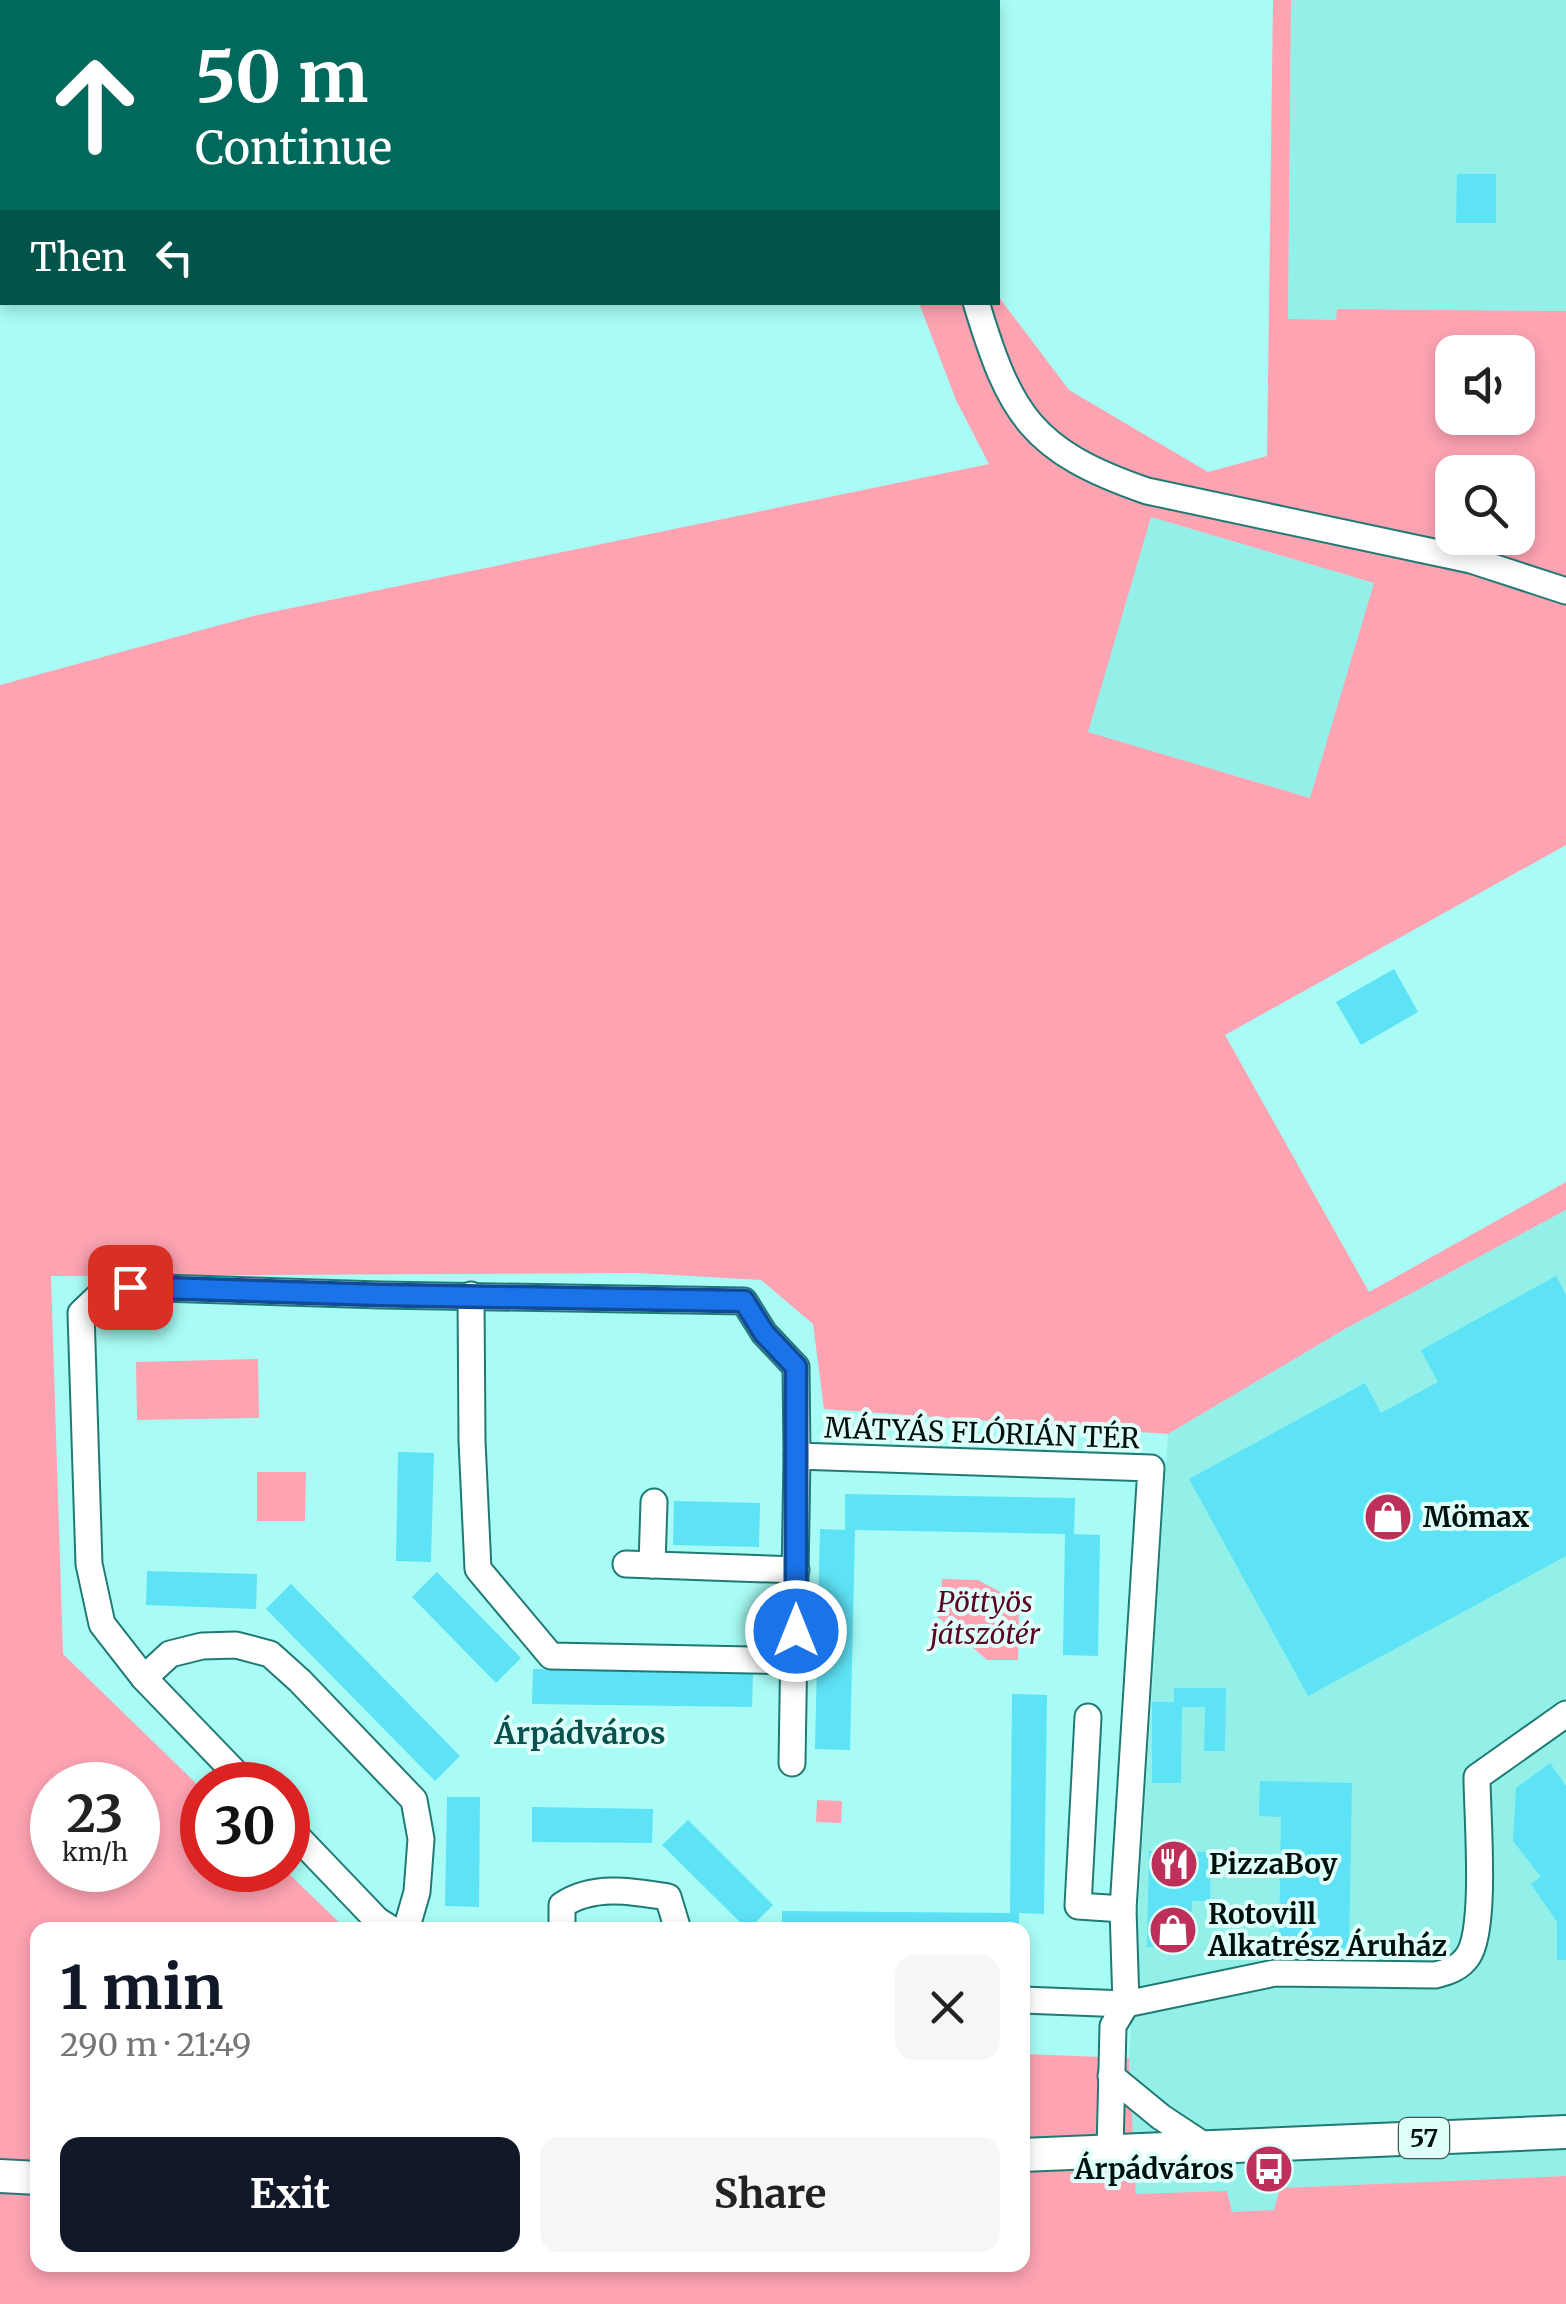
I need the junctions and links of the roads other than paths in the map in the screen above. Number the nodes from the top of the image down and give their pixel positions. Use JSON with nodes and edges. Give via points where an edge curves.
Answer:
{"nodes":[{"id":1,"x":977,"y":305,"type":"edge"},
{"id":2,"x":1566,"y":591,"type":"edge"},
{"id":3,"x":471,"y":1295,"type":"junction"},
{"id":4,"x":797,"y":1456,"type":"junction"},
{"id":5,"x":654,"y":1502,"type":"dead end"},
{"id":6,"x":626,"y":1564,"type":"dead end"},
{"id":7,"x":652,"y":1565,"type":"junction"},
{"id":8,"x":796,"y":1570,"type":"junction"},
{"id":9,"x":795,"y":1661,"type":"junction"},
{"id":10,"x":144,"y":1678,"type":"junction"},
{"id":11,"x":1566,"y":1714,"type":"edge"},
{"id":12,"x":1088,"y":1717,"type":"dead end"},
{"id":13,"x":225,"y":1762,"type":"edge"},
{"id":14,"x":792,"y":1763,"type":"dead end"},
{"id":15,"x":310,"y":1850,"type":"edge"},
{"id":16,"x":1124,"y":1909,"type":"junction"},
{"id":17,"x":380,"y":1922,"type":"edge"},
{"id":18,"x":409,"y":1922,"type":"edge"},
{"id":19,"x":562,"y":1922,"type":"edge"},
{"id":20,"x":676,"y":1922,"type":"edge"},
{"id":21,"x":1030,"y":2000,"type":"edge"},
{"id":22,"x":1126,"y":2004,"type":"junction"},
{"id":23,"x":1111,"y":2076,"type":"junction"},
{"id":24,"x":1566,"y":2132,"type":"edge"},
{"id":25,"x":1208,"y":2148,"type":"junction"},
{"id":26,"x":1110,"y":2151,"type":"junction"},
{"id":27,"x":1030,"y":2155,"type":"edge"},
{"id":28,"x":0,"y":2176,"type":"edge"},
{"id":29,"x":30,"y":2178,"type":"edge"}],
"edges":[{"from":1,"to":2,"type":"street","via":[[996,368],[1025,419],[1058,451],[1113,479],[1471,560]]},
{"from":3,"to":4,"type":"street","via":[[744,1301],[796,1367]]},
{"from":3,"to":9,"type":"street","via":[[478,1569],[551,1656]]},
{"from":3,"to":10,"type":"street","via":[[130,1287],[102,1293],[81,1313],[89,1564],[102,1624]]},
{"from":4,"to":8,"type":"street","name":"MÁTYÁS FLÓRIÁN TÉR"},
{"from":4,"to":16,"type":"street","name":"MÁTYÁS FLÓRIÁN TÉR","via":[[1151,1468]]},
{"from":5,"to":7,"type":"street"},
{"from":6,"to":7,"type":"street"},
{"from":7,"to":8,"type":"street"},
{"from":8,"to":9,"type":"street","name":"MÁTYÁS FLÓRIÁN TÉR"},
{"from":9,"to":14,"type":"street","name":"MÁTYÁS FLÓRIÁN TÉR"},
{"from":10,"to":13,"type":"street"},
{"from":10,"to":18,"type":"street","via":[[170,1654],[236,1646],[270,1654],[300,1681],[414,1800],[421,1839]]},
{"from":11,"to":22,"type":"street","via":[[1477,1777],[1478,1930],[1458,1967],[1435,1975],[1275,1973]]},
{"from":12,"to":16,"type":"street","via":[[1078,1906]]},
{"from":15,"to":17,"type":"street"},
{"from":16,"to":22,"type":"street"},
{"from":19,"to":20,"type":"street","via":[[562,1905],[578,1894],[628,1890],[668,1896]]},
{"from":21,"to":22,"type":"street"},
{"from":22,"to":23,"type":"street","via":[[1112,2026]]},
{"from":23,"to":25,"type":"street"},
{"from":23,"to":26,"type":"street"},
{"from":24,"to":25,"type":"main road","number":"57"},
{"from":25,"to":26,"type":"main road","number":"57"},
{"from":26,"to":27,"type":"main road","number":"57"},
{"from":28,"to":29,"type":"main road"}]}
